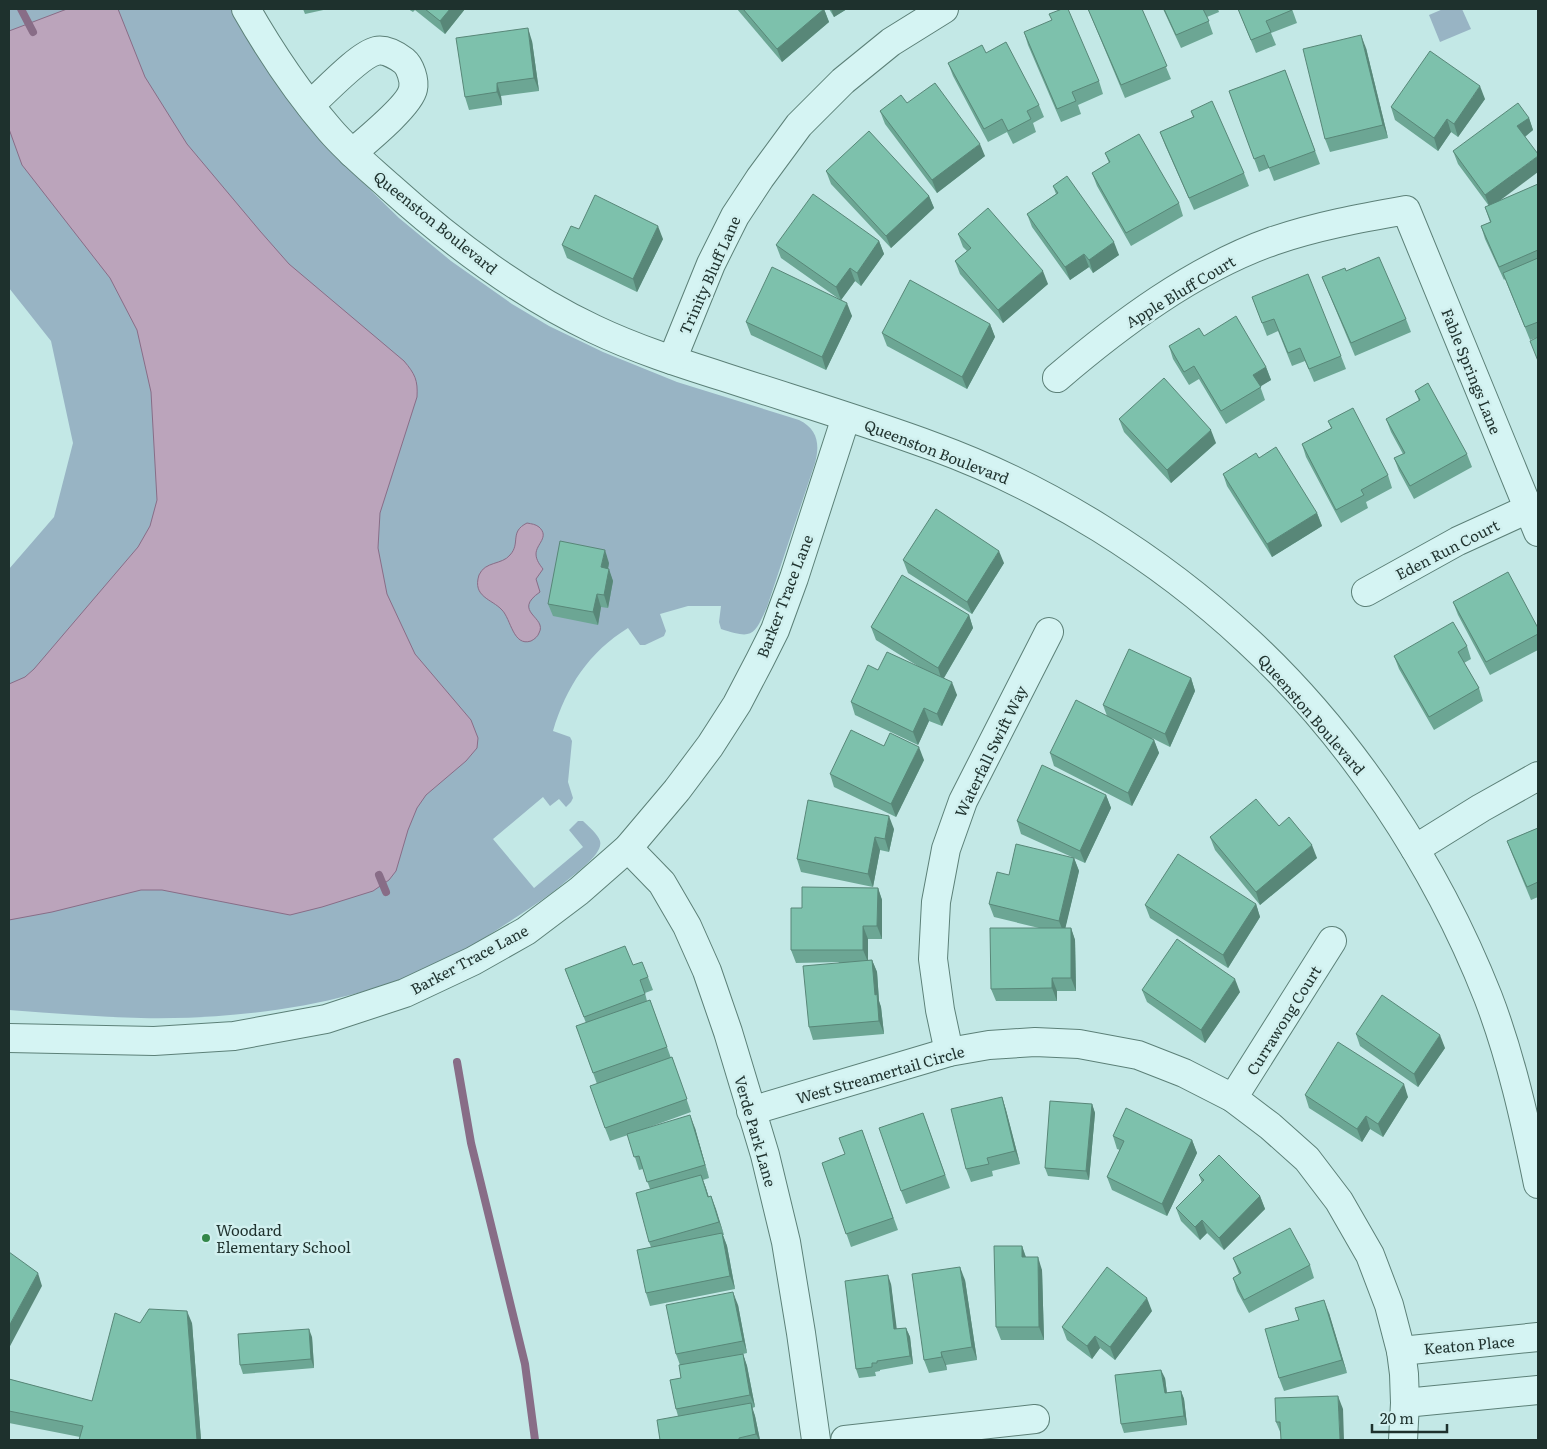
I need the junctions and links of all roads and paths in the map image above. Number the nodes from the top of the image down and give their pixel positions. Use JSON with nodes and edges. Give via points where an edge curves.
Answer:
{"nodes":[{"id":1,"x":246,"y":9,"type":"edge"},
{"id":2,"x":944,"y":9,"type":"edge"},
{"id":3,"x":310,"y":105,"type":"junction"},
{"id":4,"x":352,"y":153,"type":"junction"},
{"id":5,"x":1406,"y":210,"type":"joint"},
{"id":6,"x":672,"y":360,"type":"junction"},
{"id":7,"x":1056,"y":378,"type":"dead end"},
{"id":8,"x":846,"y":417,"type":"junction"},
{"id":9,"x":1533,"y":521,"type":"edge"},
{"id":10,"x":1366,"y":592,"type":"dead end"},
{"id":11,"x":1049,"y":632,"type":"dead end"},
{"id":12,"x":1538,"y":776,"type":"edge"},
{"id":13,"x":628,"y":848,"type":"junction"},
{"id":14,"x":1415,"y":849,"type":"junction"},
{"id":15,"x":1332,"y":941,"type":"dead end"},
{"id":16,"x":9,"y":1038,"type":"edge"},
{"id":17,"x":949,"y":1052,"type":"junction"},
{"id":18,"x":1233,"y":1098,"type":"junction"},
{"id":19,"x":752,"y":1111,"type":"junction"},
{"id":20,"x":1538,"y":1184,"type":"edge"},
{"id":21,"x":1538,"y":1337,"type":"edge"},
{"id":22,"x":1402,"y":1363,"type":"junction"},
{"id":23,"x":1538,"y":1390,"type":"edge"},
{"id":24,"x":1405,"y":1403,"type":"junction"},
{"id":25,"x":1035,"y":1419,"type":"dead end"},
{"id":26,"x":816,"y":1440,"type":"edge"},
{"id":27,"x":845,"y":1440,"type":"edge"},
{"id":28,"x":1403,"y":1440,"type":"edge"}],
"edges":[{"from":1,"to":3,"type":"street","name":"Queenston Boulevard","via":[[271,52]]},
{"from":2,"to":6,"type":"street","name":"Trinity Bluff Lane","via":[[884,48],[843,81],[799,125],[735,216],[711,264]]},
{"from":3,"to":4,"type":"street","name":"Queenston Boulevard"},
{"from":3,"to":4,"type":"street","via":[[362,57],[377,50],[393,53],[406,62],[413,89],[405,104]]},
{"from":4,"to":6,"type":"street","name":"Queenston Boulevard","via":[[472,255],[538,299],[595,329]]},
{"from":5,"to":7,"type":"street","name":"Apple Bluff Court","via":[[1307,230],[1236,256],[1164,297],[1097,344]]},
{"from":5,"to":9,"type":"street","name":"Fable Springs Lane"},
{"from":6,"to":8,"type":"street","name":"Queenston Boulevard"},
{"from":8,"to":13,"type":"street","name":"Barker Trace Lane","via":[[794,578],[760,660],[710,746]]},
{"from":8,"to":14,"type":"street","name":"Queenston Boulevard","via":[[936,447],[1017,481],[1078,514],[1197,597],[1293,686],[1380,794]]},
{"from":9,"to":10,"type":"street","name":"Eden Run Court","via":[[1458,541]]},
{"from":11,"to":17,"type":"street","name":"Waterfall Swift Way","via":[[963,802],[946,849],[936,902],[933,959]]},
{"from":12,"to":14,"type":"street"},
{"from":13,"to":16,"type":"street","name":"Barker Trace Lane","via":[[526,931],[405,993],[326,1019],[234,1036],[174,1040]]},
{"from":13,"to":19,"type":"street","name":"Verde Park Lane","via":[[662,884],[687,926],[707,971]]},
{"from":14,"to":20,"type":"street","name":"Queenston Boulevard","via":[[1437,886],[1489,999],[1511,1065]]},
{"from":15,"to":18,"type":"street","name":"Currawong Court"},
{"from":17,"to":18,"type":"street","name":"West Streamertail Circle","via":[[1035,1042],[1079,1044],[1138,1055],[1184,1073]]},
{"from":17,"to":19,"type":"street","name":"West Streamertail Circle"},
{"from":18,"to":22,"type":"street","name":"West Streamertail Circle","via":[[1307,1159],[1339,1201],[1370,1255],[1389,1305]]},
{"from":19,"to":26,"type":"street","name":"Verde Park Lane","via":[[786,1242]]},
{"from":21,"to":22,"type":"street","name":"Keaton Place"},
{"from":22,"to":24,"type":"street","name":"West Streamertail Circle"},
{"from":23,"to":24,"type":"street"},
{"from":24,"to":28,"type":"street","name":"West Streamertail Circle"},
{"from":25,"to":27,"type":"street"}]}
